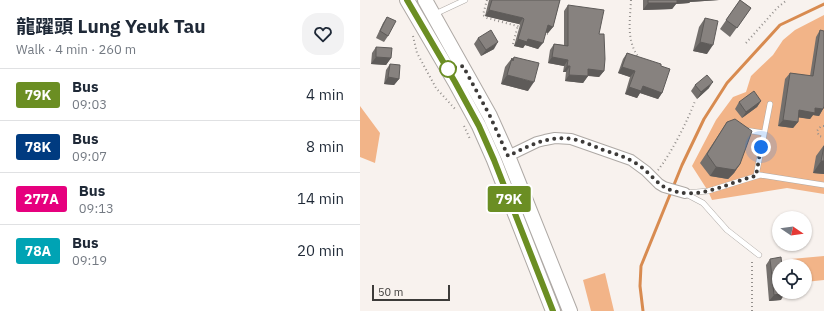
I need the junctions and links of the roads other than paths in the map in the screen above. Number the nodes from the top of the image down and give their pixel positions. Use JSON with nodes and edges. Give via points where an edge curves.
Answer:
{"nodes":[{"id":1,"x":407,"y":0,"type":"edge"},
{"id":2,"x":425,"y":0,"type":"edge"},
{"id":3,"x":465,"y":0,"type":"edge"},
{"id":4,"x":434,"y":14,"type":"junction"},
{"id":5,"x":770,"y":104,"type":"dead end"},
{"id":6,"x":743,"y":129,"type":"edge"},
{"id":7,"x":764,"y":133,"type":"junction"},
{"id":8,"x":508,"y":156,"type":"junction"},
{"id":9,"x":756,"y":176,"type":"junction"},
{"id":10,"x":824,"y":185,"type":"edge"},
{"id":11,"x":685,"y":193,"type":"junction"},
{"id":12,"x":759,"y":255,"type":"dead end"},
{"id":13,"x":554,"y":311,"type":"edge"},
{"id":14,"x":570,"y":311,"type":"edge"}],
"edges":[{"from":1,"to":13,"type":"main road","via":[[479,126]]},
{"from":2,"to":4,"type":"main road"},
{"from":3,"to":4,"type":"lane"},
{"from":4,"to":8,"type":"main road","via":[[490,116]]},
{"from":5,"to":7,"type":"lane"},
{"from":6,"to":7,"type":"lane"},
{"from":7,"to":9,"type":"lane"},
{"from":8,"to":11,"type":"street","via":[[545,140],[571,139],[631,160],[654,175],[664,187]]},
{"from":8,"to":14,"type":"main road"},
{"from":9,"to":10,"type":"lane"},
{"from":9,"to":11,"type":"lane","via":[[708,191]]},
{"from":11,"to":12,"type":"lane","via":[[703,203],[727,230]]}]}
